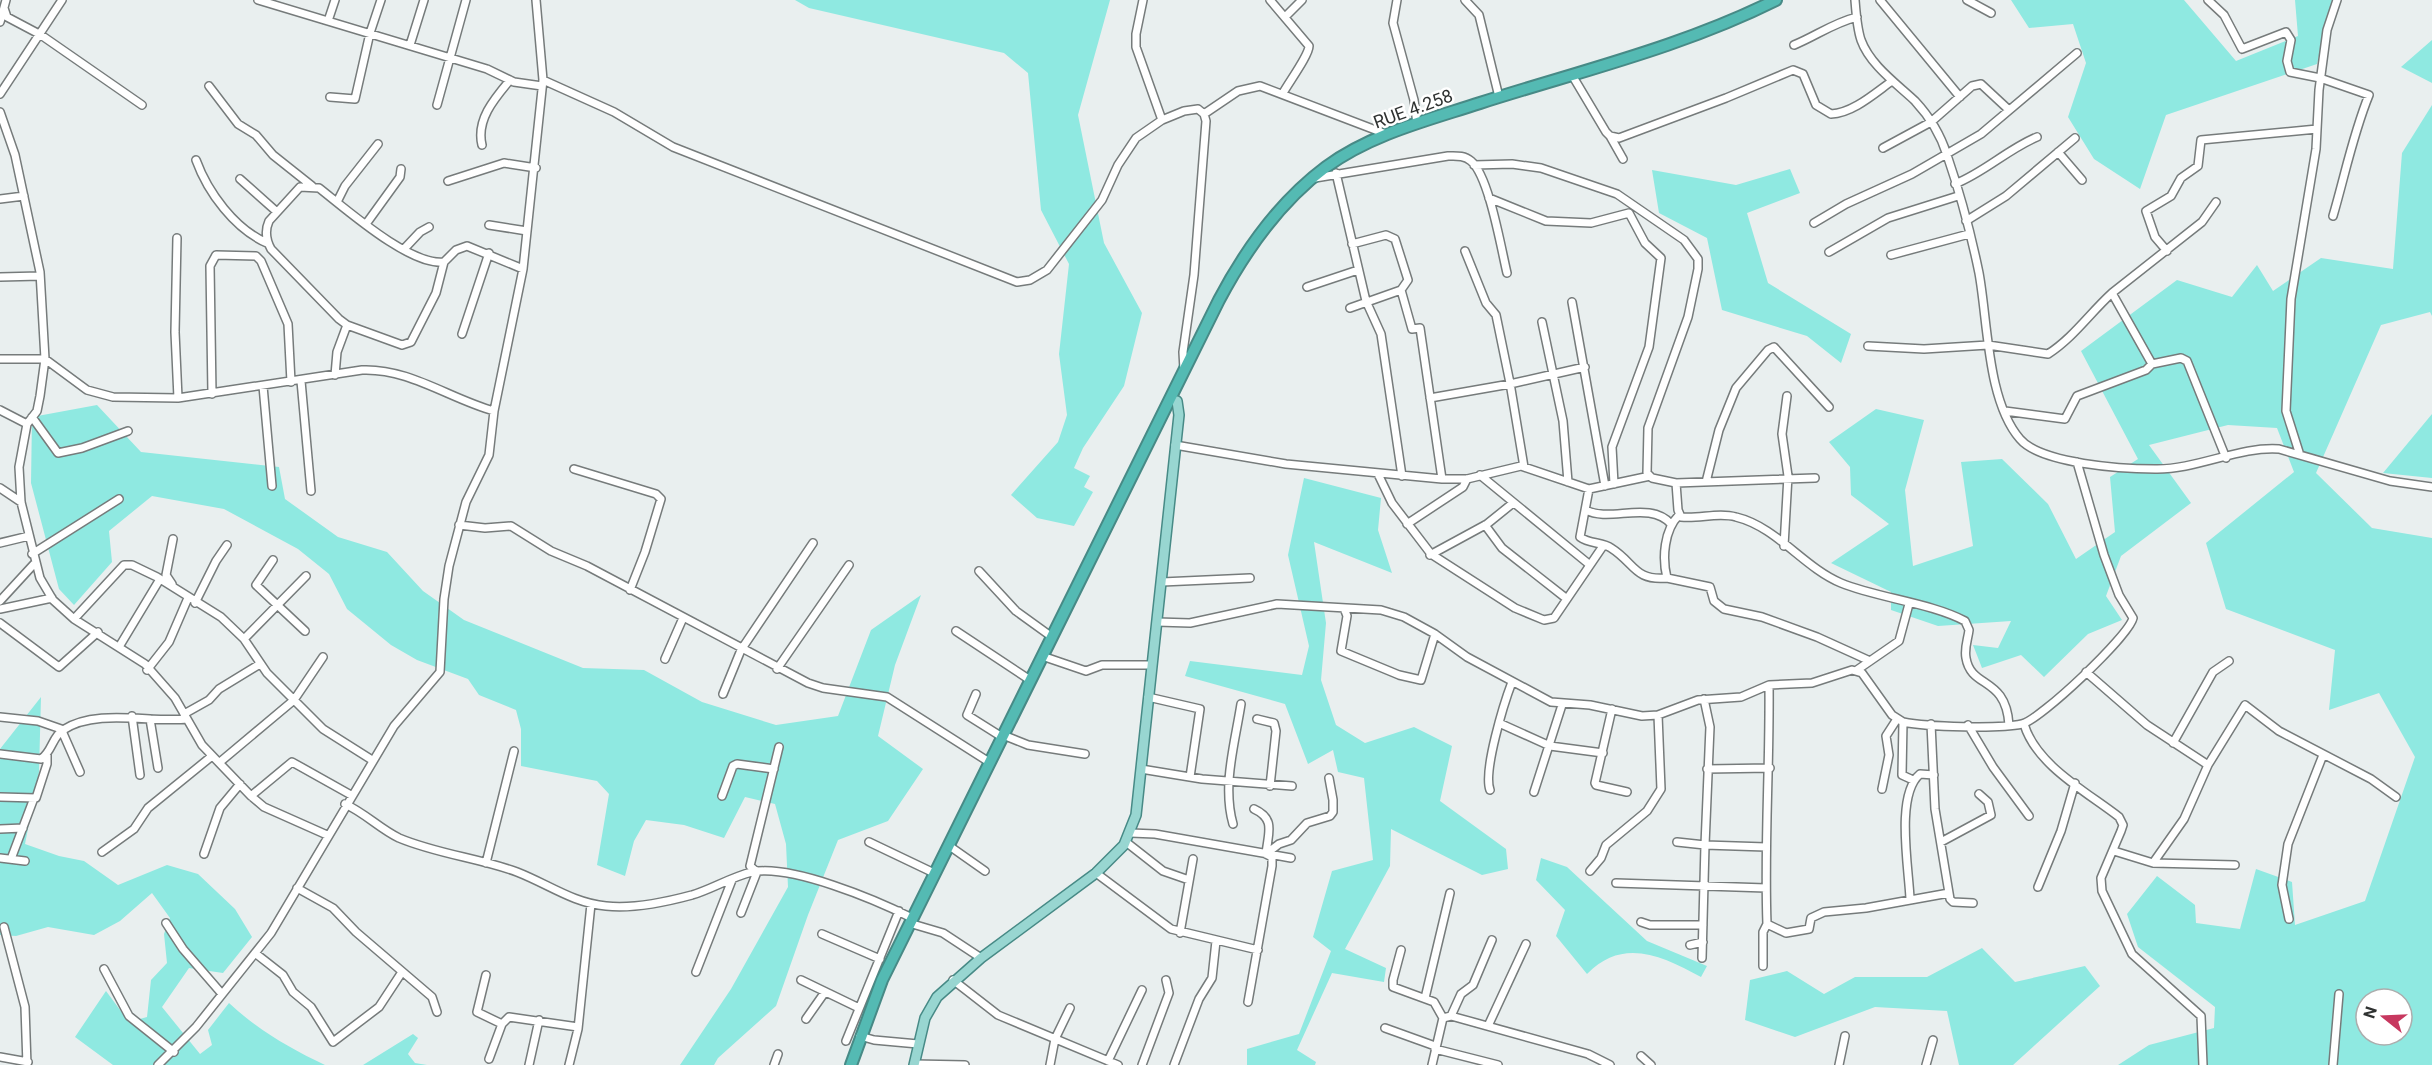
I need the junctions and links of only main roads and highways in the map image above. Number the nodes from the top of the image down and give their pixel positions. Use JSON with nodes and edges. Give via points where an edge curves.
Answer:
{"nodes":[{"id":1,"x":1776,"y":0,"type":"edge"},
{"id":2,"x":1175,"y":398,"type":"junction"},
{"id":3,"x":914,"y":1064,"type":"edge"},
{"id":4,"x":851,"y":1065,"type":"edge"}],
"edges":[{"from":1,"to":2,"type":"highway","name":"RUE 4.258","via":[[1683,40],[1417,124],[1352,151],[1312,179],[1283,206],[1244,255],[1184,371]]},
{"from":2,"to":3,"type":"main road","via":[[1179,415],[1162,582],[1136,815],[1128,837],[1096,873],[953,980],[930,1008]]},
{"from":2,"to":4,"type":"highway","name":"RUE 4.258","via":[[911,920],[875,995]]}]}
